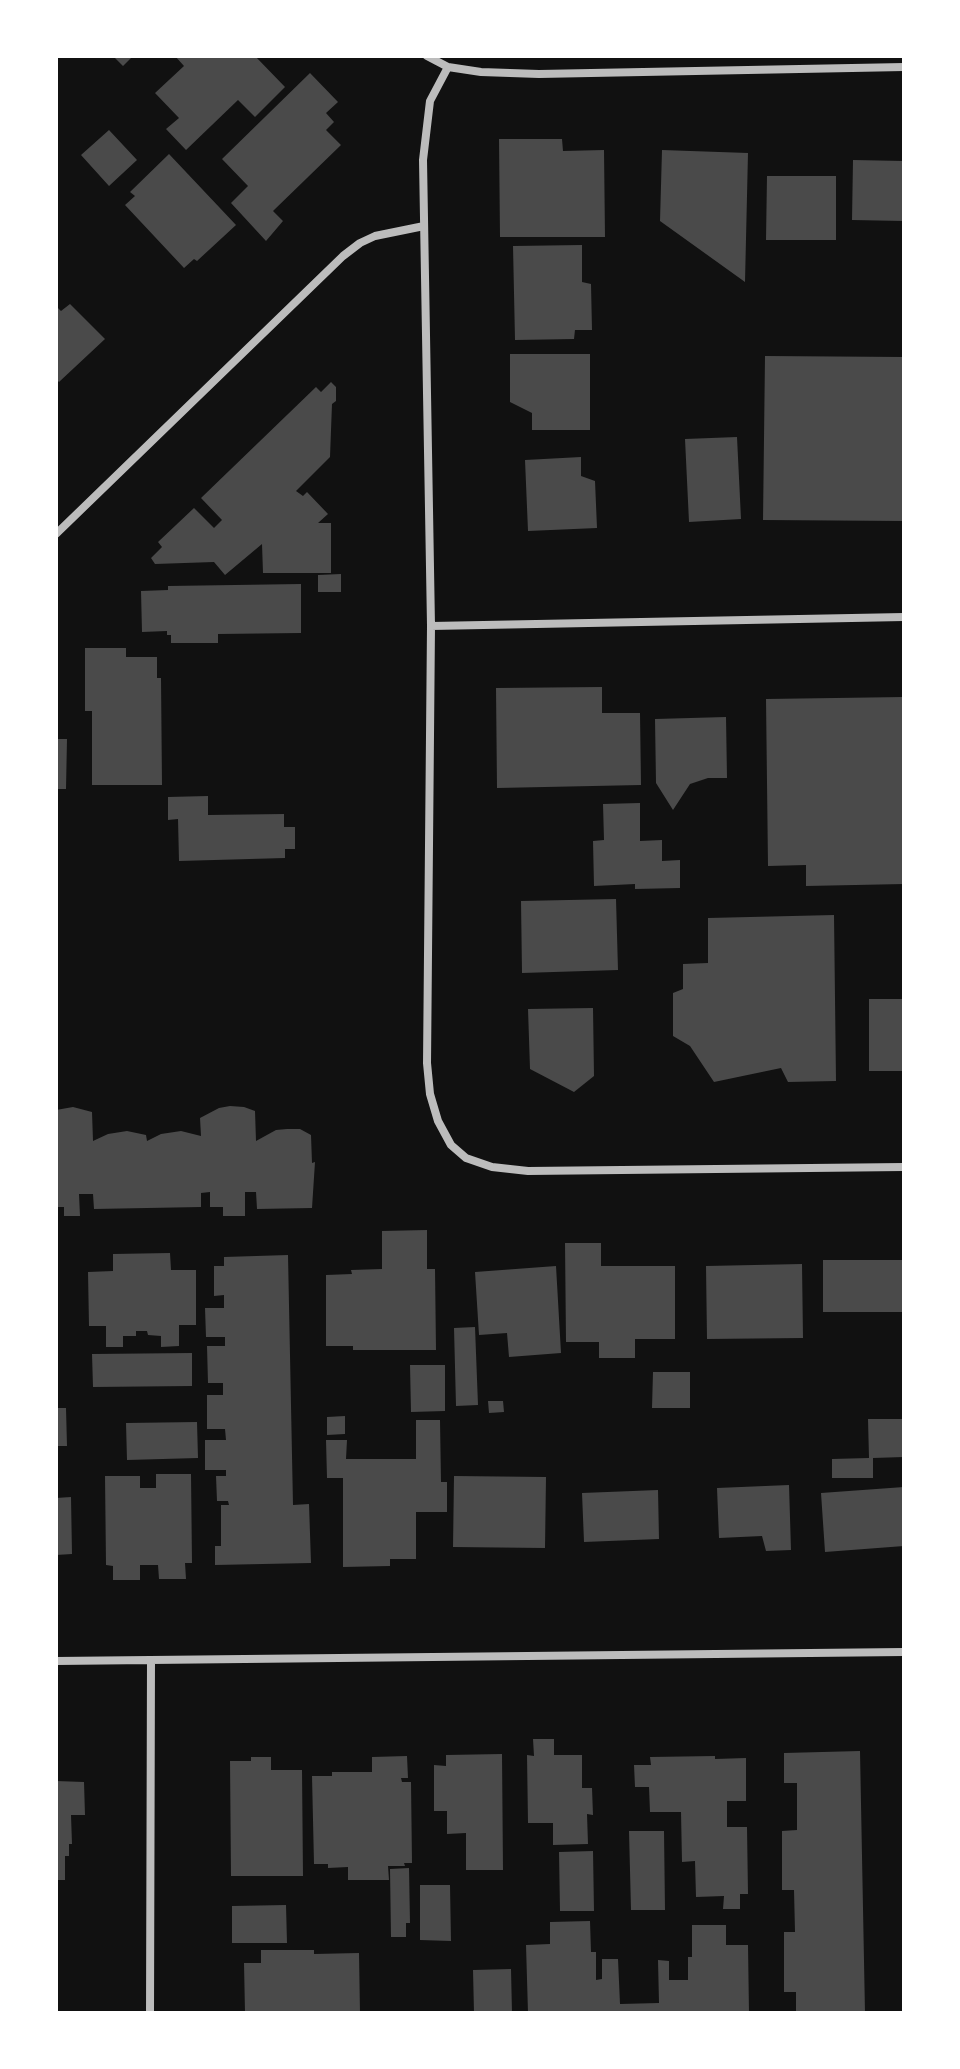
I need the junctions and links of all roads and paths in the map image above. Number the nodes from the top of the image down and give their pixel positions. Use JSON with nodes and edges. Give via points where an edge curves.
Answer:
{"nodes":[{"id":1,"x":427,"y":56,"type":"edge"},
{"id":2,"x":448,"y":67,"type":"junction"},
{"id":3,"x":904,"y":67,"type":"edge"},
{"id":4,"x":424,"y":226,"type":"junction"},
{"id":5,"x":56,"y":534,"type":"edge"},
{"id":6,"x":904,"y":617,"type":"edge"},
{"id":7,"x":431,"y":626,"type":"junction"},
{"id":8,"x":904,"y":1167,"type":"edge"},
{"id":9,"x":904,"y":1652,"type":"edge"},
{"id":10,"x":151,"y":1660,"type":"junction"},
{"id":11,"x":56,"y":1661,"type":"edge"},
{"id":12,"x":150,"y":2013,"type":"edge"}],
"edges":[{"from":1,"to":2,"type":"street"},
{"from":2,"to":3,"type":"street","via":[[539,74]]},
{"from":2,"to":4,"type":"street","via":[[426,116]]},
{"from":4,"to":5,"type":"street","via":[[375,236],[343,256]]},
{"from":4,"to":7,"type":"street"},
{"from":6,"to":7,"type":"street"},
{"from":7,"to":8,"type":"street","via":[[427,1063],[430,1094],[451,1145],[466,1158],[492,1167],[528,1171]]},
{"from":9,"to":10,"type":"street"},
{"from":10,"to":11,"type":"street"},
{"from":10,"to":12,"type":"street"}]}
